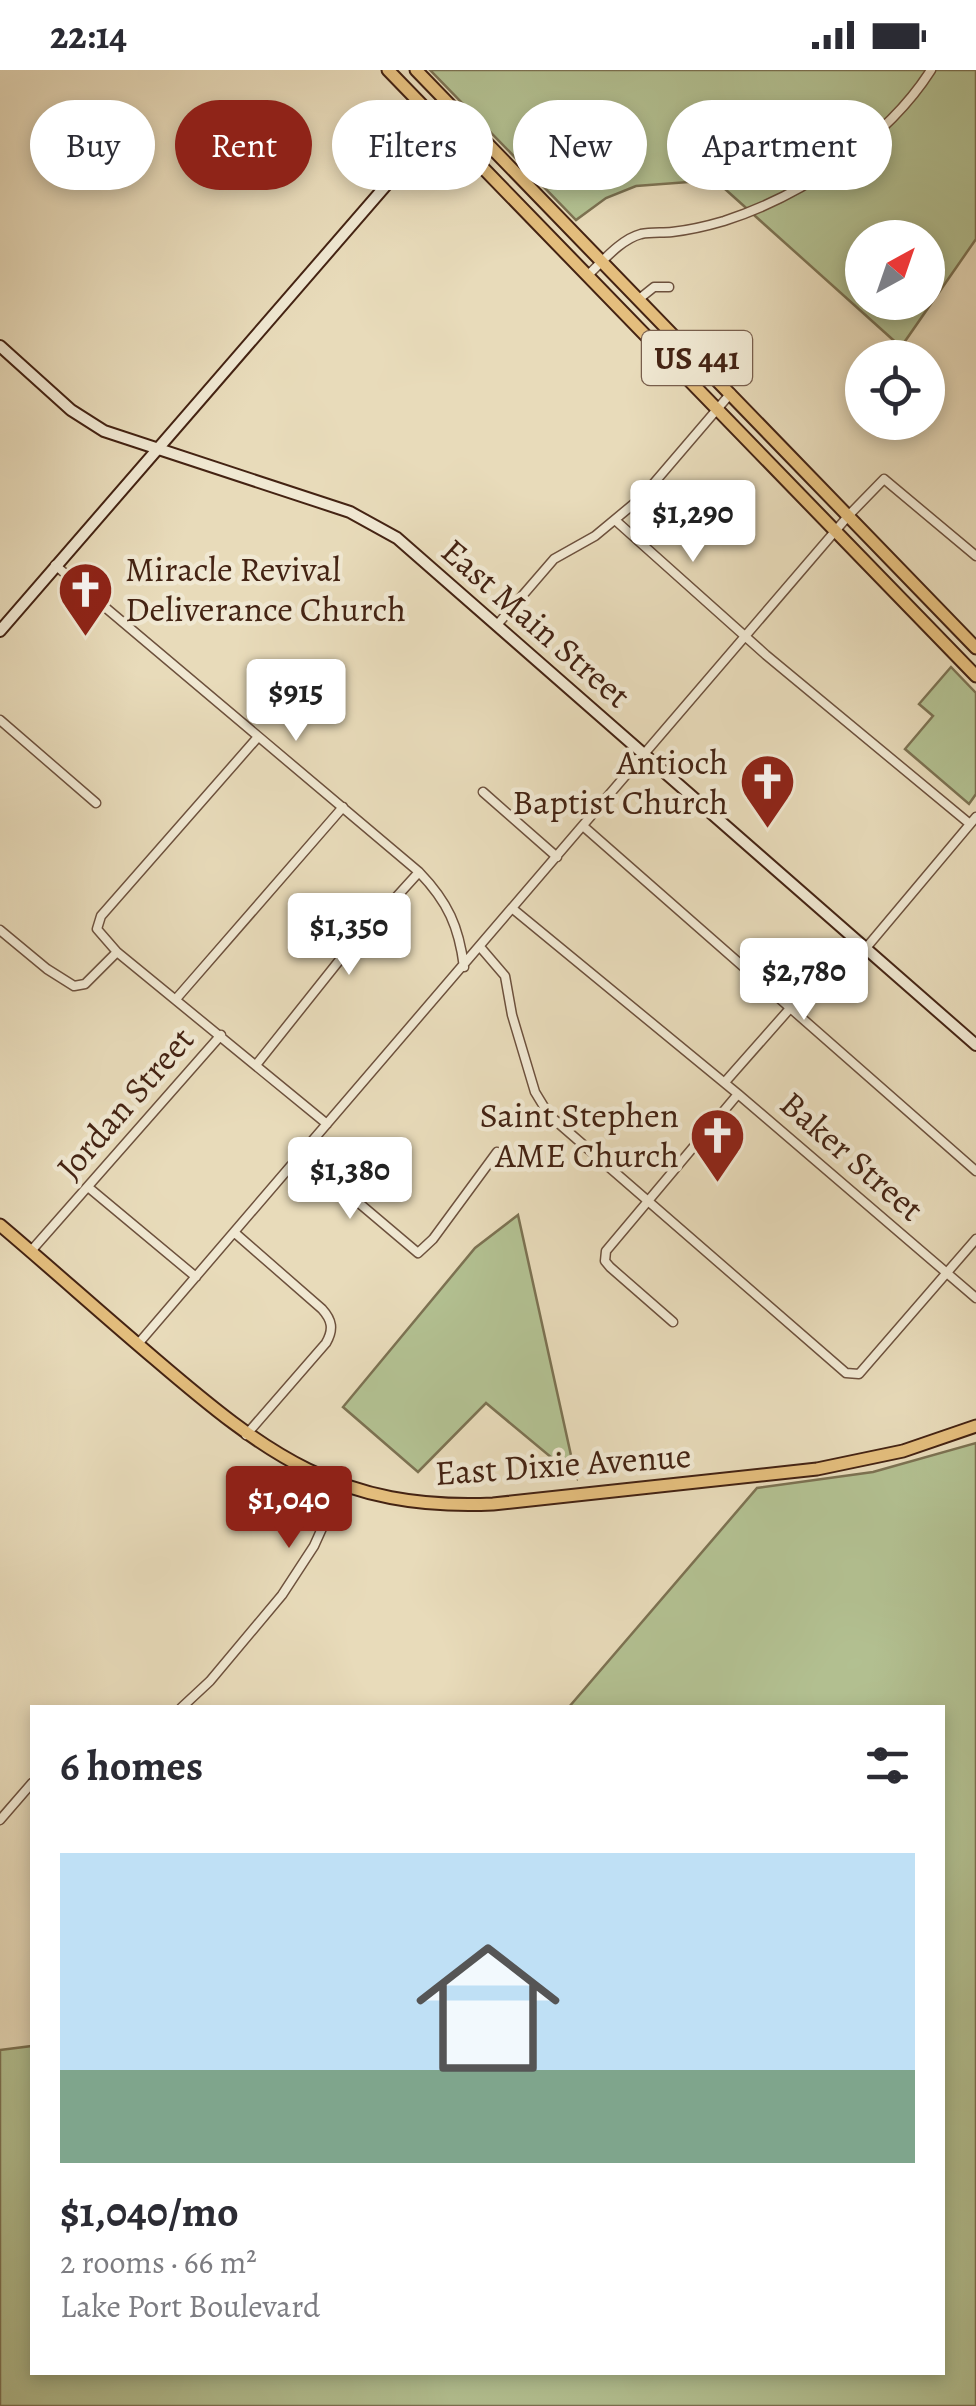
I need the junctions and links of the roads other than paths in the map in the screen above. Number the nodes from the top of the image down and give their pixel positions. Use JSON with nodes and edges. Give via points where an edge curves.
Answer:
{"nodes":[{"id":1,"x":388,"y":70,"type":"edge"},
{"id":2,"x":416,"y":70,"type":"edge"},
{"id":3,"x":931,"y":70,"type":"edge"},
{"id":4,"x":417,"y":100,"type":"edge"},
{"id":5,"x":445,"y":100,"type":"edge"},
{"id":6,"x":493,"y":149,"type":"edge"},
{"id":7,"x":493,"y":178,"type":"edge"},
{"id":8,"x":381,"y":190,"type":"edge"},
{"id":9,"x":602,"y":261,"type":"junction"},
{"id":10,"x":588,"y":276,"type":"junction"},
{"id":11,"x":669,"y":287,"type":"dead end"},
{"id":12,"x":639,"y":299,"type":"junction"},
{"id":13,"x":2,"y":350,"type":"edge"},
{"id":14,"x":731,"y":394,"type":"junction"},
{"id":15,"x":717,"y":410,"type":"junction"},
{"id":16,"x":156,"y":450,"type":"junction"},
{"id":17,"x":849,"y":515,"type":"junction"},
{"id":18,"x":615,"y":520,"type":"junction"},
{"id":19,"x":835,"y":532,"type":"junction"},
{"id":20,"x":976,"y":556,"type":"edge"},
{"id":21,"x":55,"y":565,"type":"junction"},
{"id":22,"x":497,"y":625,"type":"junction"},
{"id":23,"x":0,"y":631,"type":"edge"},
{"id":24,"x":746,"y":638,"type":"junction"},
{"id":25,"x":976,"y":648,"type":"edge"},
{"id":26,"x":976,"y":676,"type":"edge"},
{"id":27,"x":0,"y":720,"type":"edge"},
{"id":28,"x":258,"y":737,"type":"junction"},
{"id":29,"x":645,"y":755,"type":"junction"},
{"id":30,"x":483,"y":792,"type":"dead end"},
{"id":31,"x":96,"y":804,"type":"dead end"},
{"id":32,"x":343,"y":808,"type":"junction"},
{"id":33,"x":974,"y":821,"type":"edge"},
{"id":34,"x":583,"y":826,"type":"junction"},
{"id":35,"x":557,"y":857,"type":"junction"},
{"id":36,"x":420,"y":872,"type":"junction"},
{"id":37,"x":513,"y":909,"type":"junction"},
{"id":38,"x":0,"y":930,"type":"edge"},
{"id":39,"x":853,"y":937,"type":"junction"},
{"id":40,"x":480,"y":948,"type":"junction"},
{"id":41,"x":866,"y":948,"type":"junction"},
{"id":42,"x":116,"y":952,"type":"junction"},
{"id":43,"x":464,"y":967,"type":"junction"},
{"id":44,"x":176,"y":1000,"type":"junction"},
{"id":45,"x":790,"y":1010,"type":"junction"},
{"id":46,"x":221,"y":1035,"type":"junction"},
{"id":47,"x":976,"y":1045,"type":"edge"},
{"id":48,"x":256,"y":1065,"type":"junction"},
{"id":49,"x":725,"y":1082,"type":"junction"},
{"id":50,"x":738,"y":1094,"type":"junction"},
{"id":51,"x":326,"y":1124,"type":"junction"},
{"id":52,"x":497,"y":1152,"type":"dead end"},
{"id":53,"x":301,"y":1154,"type":"junction"},
{"id":54,"x":976,"y":1171,"type":"edge"},
{"id":55,"x":88,"y":1187,"type":"junction"},
{"id":56,"x":648,"y":1200,"type":"junction"},
{"id":57,"x":0,"y":1224,"type":"edge"},
{"id":58,"x":234,"y":1233,"type":"junction"},
{"id":59,"x":976,"y":1239,"type":"edge"},
{"id":60,"x":31,"y":1251,"type":"junction"},
{"id":61,"x":946,"y":1273,"type":"junction"},
{"id":62,"x":196,"y":1277,"type":"junction"},
{"id":63,"x":976,"y":1298,"type":"edge"},
{"id":64,"x":673,"y":1322,"type":"dead end"},
{"id":65,"x":138,"y":1344,"type":"junction"},
{"id":66,"x":976,"y":1426,"type":"edge"},
{"id":67,"x":246,"y":1435,"type":"junction"},
{"id":68,"x":342,"y":1484,"type":"junction"},
{"id":69,"x":184,"y":1705,"type":"edge"},
{"id":70,"x":30,"y":1785,"type":"edge"},
{"id":71,"x":0,"y":1820,"type":"edge"}],
"edges":[{"from":1,"to":4,"type":"main road","number":"US 441"},
{"from":2,"to":5,"type":"main road","number":"US 441"},
{"from":3,"to":9,"type":"street","via":[[883,125],[792,191],[724,221],[640,234]]},
{"from":6,"to":9,"type":"main road","number":"US 441"},
{"from":7,"to":10,"type":"main road","number":"US 441"},
{"from":8,"to":16,"type":"main road"},
{"from":9,"to":10,"type":"street"},
{"from":9,"to":12,"type":"main road","number":"US 441"},
{"from":10,"to":15,"type":"main road","number":"US 441"},
{"from":11,"to":12,"type":"street","via":[[654,287]]},
{"from":12,"to":14,"type":"main road","number":"US 441"},
{"from":13,"to":16,"type":"main road","name":"East Main Street","via":[[88,422]]},
{"from":14,"to":15,"type":"street"},
{"from":14,"to":17,"type":"main road","number":"US 441"},
{"from":15,"to":18,"type":"street"},
{"from":15,"to":19,"type":"main road","number":"US 441"},
{"from":16,"to":21,"type":"main road"},
{"from":16,"to":22,"type":"main road","name":"East Main Street","via":[[374,523]]},
{"from":17,"to":19,"type":"street"},
{"from":17,"to":20,"type":"street","via":[[884,479]]},
{"from":17,"to":25,"type":"main road","number":"US 441"},
{"from":18,"to":22,"type":"street","via":[[554,559]]},
{"from":18,"to":24,"type":"street"},
{"from":19,"to":24,"type":"street"},
{"from":19,"to":26,"type":"main road","number":"US 441"},
{"from":21,"to":23,"type":"main road"},
{"from":21,"to":28,"type":"street"},
{"from":22,"to":29,"type":"main road","name":"East Main Street"},
{"from":24,"to":29,"type":"street"},
{"from":24,"to":33,"type":"street"},
{"from":27,"to":31,"type":"street"},
{"from":28,"to":32,"type":"street"},
{"from":28,"to":42,"type":"street","via":[[101,916],[98,933]]},
{"from":29,"to":34,"type":"street"},
{"from":29,"to":39,"type":"main road","name":"East Main Street"},
{"from":30,"to":35,"type":"street"},
{"from":32,"to":36,"type":"street"},
{"from":32,"to":44,"type":"street"},
{"from":33,"to":41,"type":"street"},
{"from":34,"to":35,"type":"street"},
{"from":34,"to":45,"type":"street"},
{"from":35,"to":37,"type":"street"},
{"from":36,"to":43,"type":"street","via":[[452,913]]},
{"from":36,"to":48,"type":"street","via":[[308,996]]},
{"from":37,"to":40,"type":"street"},
{"from":37,"to":49,"type":"street"},
{"from":38,"to":42,"type":"street","via":[[74,986],[85,984]]},
{"from":39,"to":41,"type":"main road","name":"East Main Street"},
{"from":39,"to":45,"type":"street"},
{"from":40,"to":43,"type":"street"},
{"from":40,"to":56,"type":"street","via":[[505,976],[534,1092],[549,1115]]},
{"from":41,"to":47,"type":"main road","name":"East Main Street"},
{"from":42,"to":44,"type":"street"},
{"from":43,"to":51,"type":"street"},
{"from":44,"to":46,"type":"street"},
{"from":45,"to":49,"type":"street"},
{"from":45,"to":54,"type":"street"},
{"from":46,"to":48,"type":"street"},
{"from":46,"to":55,"type":"street","name":"Jordan Street"},
{"from":48,"to":51,"type":"street"},
{"from":49,"to":50,"type":"street","name":"Baker Street"},
{"from":50,"to":56,"type":"street"},
{"from":50,"to":61,"type":"street","name":"Baker Street"},
{"from":51,"to":53,"type":"street"},
{"from":52,"to":53,"type":"street","via":[[418,1253]]},
{"from":53,"to":58,"type":"street"},
{"from":55,"to":60,"type":"street","name":"Jordan Street"},
{"from":55,"to":62,"type":"street"},
{"from":56,"to":61,"type":"street","via":[[854,1375]]},
{"from":56,"to":64,"type":"street","via":[[605,1261]]},
{"from":57,"to":60,"type":"main road","name":"East Dixie Avenue"},
{"from":58,"to":62,"type":"street"},
{"from":58,"to":67,"type":"street","via":[[322,1308],[332,1330]]},
{"from":59,"to":61,"type":"street"},
{"from":60,"to":65,"type":"main road","name":"East Dixie Avenue"},
{"from":61,"to":63,"type":"street","name":"Baker Street"},
{"from":62,"to":65,"type":"street"},
{"from":65,"to":67,"type":"main road","name":"East Dixie Avenue"},
{"from":66,"to":68,"type":"main road","name":"East Dixie Avenue","via":[[818,1469],[516,1502],[424,1503]]},
{"from":67,"to":68,"type":"main road","name":"East Dixie Avenue"},
{"from":68,"to":69,"type":"street","via":[[282,1595]]},
{"from":70,"to":71,"type":"street"}]}
